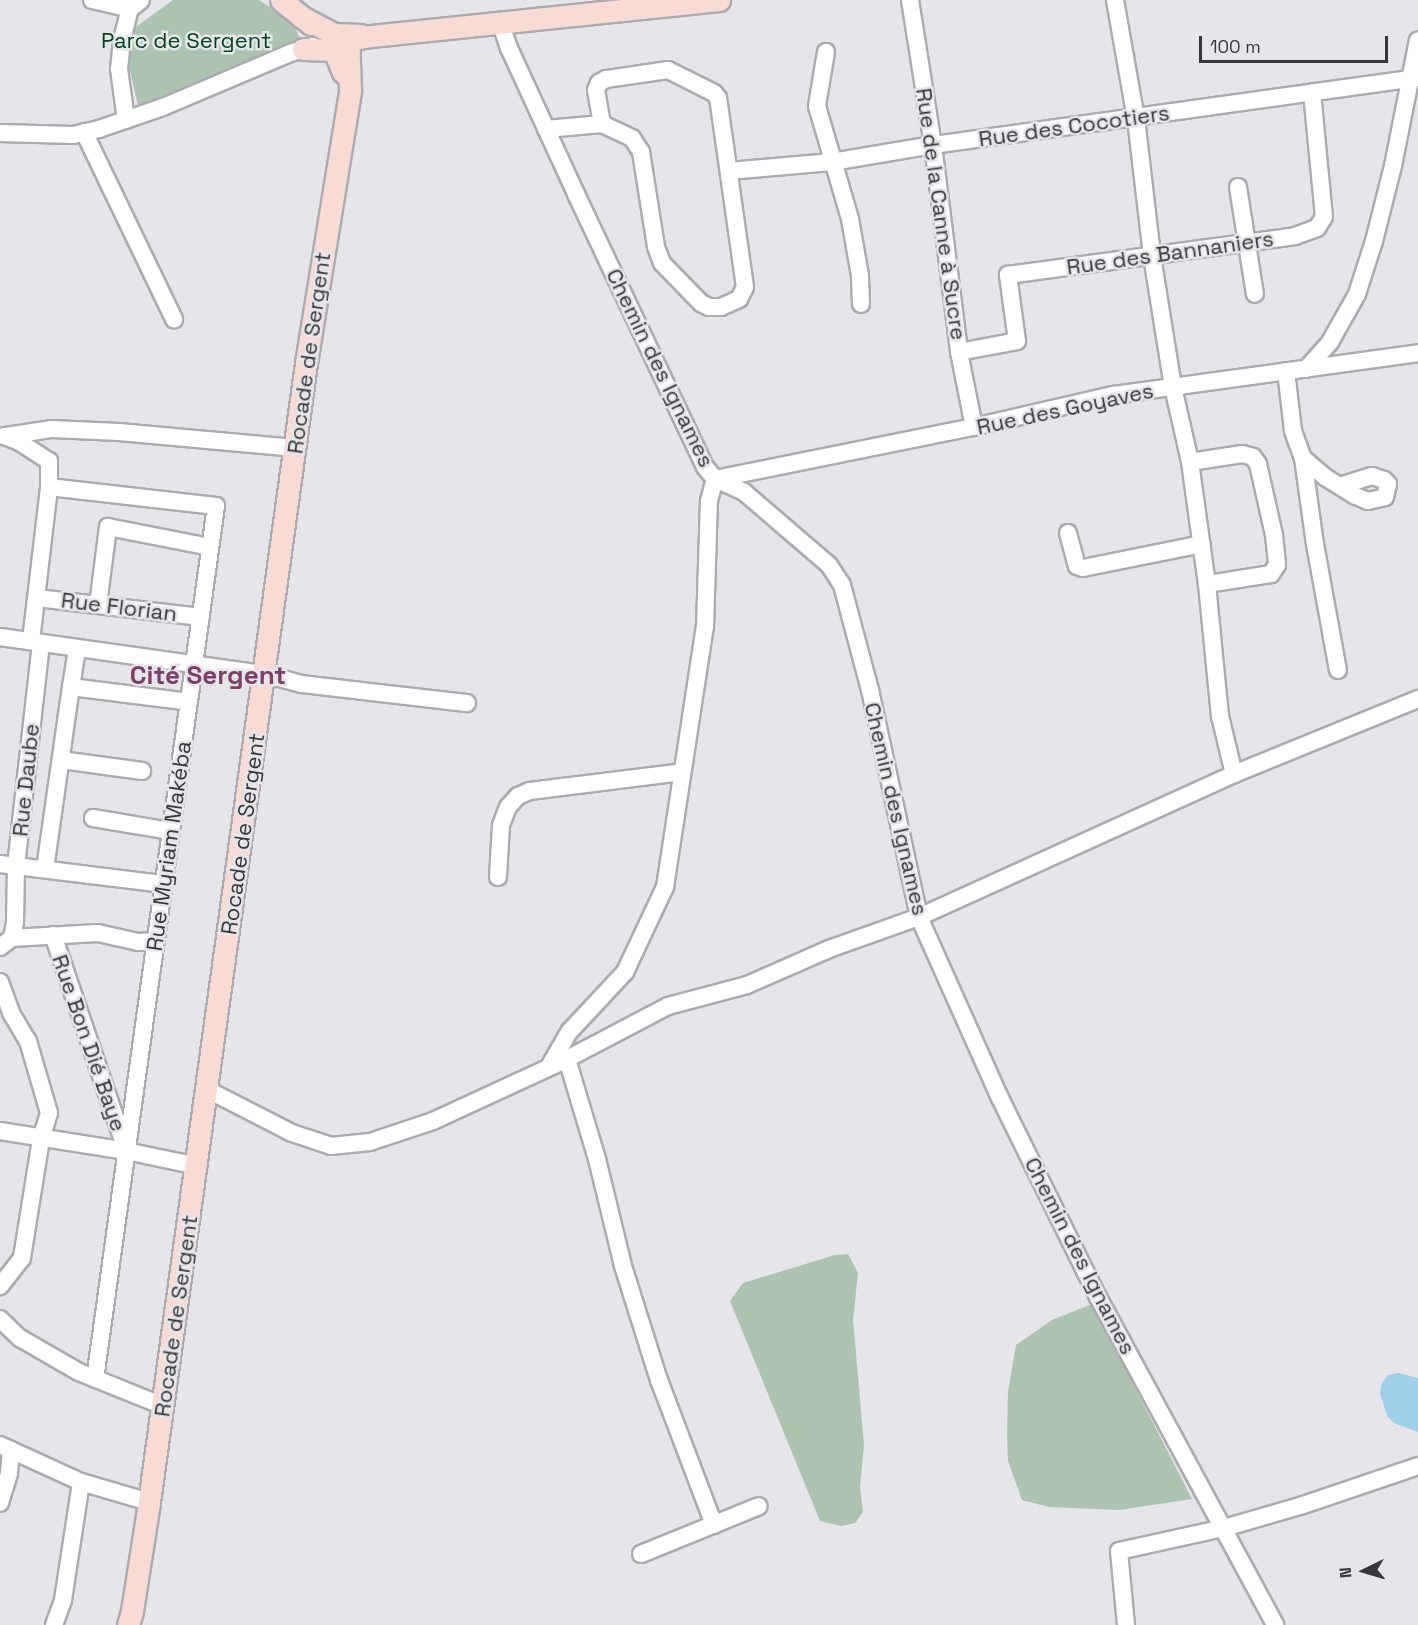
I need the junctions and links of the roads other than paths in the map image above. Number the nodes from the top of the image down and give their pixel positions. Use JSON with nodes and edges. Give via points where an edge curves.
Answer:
{"nodes":[{"id":1,"x":92,"y":0,"type":"edge"},
{"id":2,"x":281,"y":0,"type":"edge"},
{"id":3,"x":719,"y":0,"type":"edge"},
{"id":4,"x":910,"y":0,"type":"edge"},
{"id":5,"x":1116,"y":0,"type":"edge"},
{"id":6,"x":135,"y":4,"type":"edge"},
{"id":7,"x":500,"y":22,"type":"junction"},
{"id":8,"x":1418,"y":40,"type":"edge"},
{"id":9,"x":336,"y":41,"type":"junction"},
{"id":10,"x":303,"y":49,"type":"joint"},
{"id":11,"x":826,"y":52,"type":"dead end"},
{"id":12,"x":1414,"y":78,"type":"edge"},
{"id":13,"x":1312,"y":93,"type":"junction"},
{"id":14,"x":1136,"y":119,"type":"junction"},
{"id":15,"x":126,"y":120,"type":"junction"},
{"id":16,"x":602,"y":124,"type":"junction"},
{"id":17,"x":546,"y":129,"type":"junction"},
{"id":18,"x":84,"y":132,"type":"junction"},
{"id":19,"x":0,"y":133,"type":"edge"},
{"id":20,"x":933,"y":145,"type":"junction"},
{"id":21,"x":832,"y":162,"type":"junction"},
{"id":22,"x":729,"y":171,"type":"junction"},
{"id":23,"x":1238,"y":187,"type":"dead end"},
{"id":24,"x":1246,"y":242,"type":"junction"},
{"id":25,"x":1152,"y":256,"type":"junction"},
{"id":26,"x":1255,"y":294,"type":"dead end"},
{"id":27,"x":861,"y":304,"type":"dead end"},
{"id":28,"x":174,"y":319,"type":"dead end"},
{"id":29,"x":959,"y":352,"type":"junction"},
{"id":30,"x":1418,"y":353,"type":"edge"},
{"id":31,"x":1306,"y":369,"type":"junction"},
{"id":32,"x":1286,"y":371,"type":"junction"},
{"id":33,"x":1173,"y":387,"type":"junction"},
{"id":34,"x":974,"y":427,"type":"junction"},
{"id":35,"x":48,"y":430,"type":"junction"},
{"id":36,"x":2,"y":436,"type":"edge"},
{"id":37,"x":295,"y":448,"type":"junction"},
{"id":38,"x":1304,"y":458,"type":"junction"},
{"id":39,"x":48,"y":461,"type":"junction"},
{"id":40,"x":1190,"y":462,"type":"junction"},
{"id":41,"x":715,"y":479,"type":"junction"},
{"id":42,"x":1339,"y":486,"type":"dead end"},
{"id":43,"x":49,"y":487,"type":"junction"},
{"id":44,"x":1068,"y":533,"type":"dead end"},
{"id":45,"x":1202,"y":544,"type":"junction"},
{"id":46,"x":210,"y":547,"type":"junction"},
{"id":47,"x":1207,"y":584,"type":"junction"},
{"id":48,"x":37,"y":598,"type":"junction"},
{"id":49,"x":98,"y":605,"type":"junction"},
{"id":50,"x":201,"y":617,"type":"junction"},
{"id":51,"x":0,"y":637,"type":"edge"},
{"id":52,"x":36,"y":642,"type":"junction"},
{"id":53,"x":77,"y":648,"type":"junction"},
{"id":54,"x":194,"y":664,"type":"junction"},
{"id":55,"x":1338,"y":670,"type":"dead end"},
{"id":56,"x":264,"y":674,"type":"junction"},
{"id":57,"x":71,"y":687,"type":"junction"},
{"id":58,"x":1418,"y":699,"type":"edge"},
{"id":59,"x":189,"y":702,"type":"junction"},
{"id":60,"x":467,"y":704,"type":"dead end"},
{"id":61,"x":60,"y":760,"type":"junction"},
{"id":62,"x":142,"y":771,"type":"dead end"},
{"id":63,"x":682,"y":772,"type":"junction"},
{"id":64,"x":1234,"y":774,"type":"junction"},
{"id":65,"x":93,"y":818,"type":"dead end"},
{"id":66,"x":171,"y":831,"type":"junction"},
{"id":67,"x":8,"y":865,"type":"edge"},
{"id":68,"x":45,"y":869,"type":"junction"},
{"id":69,"x":498,"y":877,"type":"dead end"},
{"id":70,"x":164,"y":884,"type":"junction"},
{"id":71,"x":919,"y":917,"type":"junction"},
{"id":72,"x":53,"y":935,"type":"junction"},
{"id":73,"x":156,"y":941,"type":"junction"},
{"id":74,"x":6,"y":943,"type":"edge"},
{"id":75,"x":0,"y":982,"type":"edge"},
{"id":76,"x":567,"y":1059,"type":"junction"},
{"id":77,"x":550,"y":1065,"type":"junction"},
{"id":78,"x":208,"y":1090,"type":"junction"},
{"id":79,"x":0,"y":1131,"type":"edge"},
{"id":80,"x":41,"y":1139,"type":"junction"},
{"id":81,"x":126,"y":1151,"type":"junction"},
{"id":82,"x":198,"y":1166,"type":"junction"},
{"id":83,"x":0,"y":1286,"type":"edge"},
{"id":84,"x":0,"y":1319,"type":"edge"},
{"id":85,"x":95,"y":1379,"type":"junction"},
{"id":86,"x":163,"y":1406,"type":"junction"},
{"id":87,"x":5,"y":1448,"type":"edge"},
{"id":88,"x":1418,"y":1466,"type":"edge"},
{"id":89,"x":81,"y":1482,"type":"junction"},
{"id":90,"x":149,"y":1502,"type":"junction"},
{"id":91,"x":0,"y":1503,"type":"edge"},
{"id":92,"x":759,"y":1506,"type":"dead end"},
{"id":93,"x":714,"y":1525,"type":"junction"},
{"id":94,"x":1224,"y":1528,"type":"junction"},
{"id":95,"x":641,"y":1554,"type":"dead end"},
{"id":96,"x":54,"y":1625,"type":"edge"},
{"id":97,"x":128,"y":1625,"type":"edge"},
{"id":98,"x":1126,"y":1625,"type":"edge"},
{"id":99,"x":1275,"y":1625,"type":"edge"}],
"edges":[{"from":1,"to":6,"type":"street"},
{"from":2,"to":9,"type":"main road"},
{"from":3,"to":7,"type":"main road"},
{"from":4,"to":20,"type":"street","name":"Rue de la Canne à Sucre"},
{"from":5,"to":14,"type":"street"},
{"from":6,"to":15,"type":"street","via":[[122,40],[119,69]]},
{"from":7,"to":9,"type":"main road"},
{"from":7,"to":17,"type":"street","name":"Chemin des Ignames"},
{"from":8,"to":12,"type":"street"},
{"from":9,"to":10,"type":"main road"},
{"from":9,"to":37,"type":"main road","name":"Rocade de Sergent","via":[[350,90]]},
{"from":10,"to":15,"type":"street"},
{"from":11,"to":21,"type":"street","via":[[817,106]]},
{"from":12,"to":13,"type":"street","name":"Rue des Cocotiers"},
{"from":12,"to":31,"type":"street","via":[[1357,294],[1330,342]]},
{"from":13,"to":14,"type":"street","name":"Rue des Cocotiers"},
{"from":13,"to":24,"type":"street","name":"Rue des Bannaniers","via":[[1322,223],[1308,232]]},
{"from":14,"to":20,"type":"street","name":"Rue des Cocotiers"},
{"from":14,"to":25,"type":"street"},
{"from":15,"to":18,"type":"street"},
{"from":16,"to":17,"type":"street"},
{"from":16,"to":22,"type":"street","via":[[596,90],[602,80],[660,69],[676,72],[718,98]]},
{"from":16,"to":22,"type":"street","via":[[638,144],[658,255],[701,303],[710,306],[732,303],[745,287]]},
{"from":17,"to":41,"type":"street","name":"Chemin des Ignames","via":[[705,467]]},
{"from":18,"to":19,"type":"street"},
{"from":18,"to":28,"type":"street"},
{"from":20,"to":21,"type":"street","name":"Rue des Cocotiers"},
{"from":20,"to":29,"type":"street","name":"Rue de la Canne à Sucre"},
{"from":21,"to":22,"type":"street","name":"Rue des Cocotiers"},
{"from":21,"to":27,"type":"street","via":[[856,252]]},
{"from":23,"to":24,"type":"street"},
{"from":24,"to":25,"type":"street","name":"Rue des Bannaniers"},
{"from":24,"to":26,"type":"street"},
{"from":25,"to":29,"type":"street","name":"Rue des Bannaniers","via":[[1008,275],[1017,341]]},
{"from":25,"to":33,"type":"street"},
{"from":29,"to":34,"type":"street","name":"Rue de la Canne à Sucre"},
{"from":30,"to":31,"type":"street","name":"Rue des Goyaves"},
{"from":31,"to":32,"type":"street","name":"Rue des Goyaves"},
{"from":32,"to":33,"type":"street","name":"Rue des Goyaves"},
{"from":32,"to":38,"type":"street","via":[[1293,431]]},
{"from":33,"to":34,"type":"street","name":"Rue des Goyaves","via":[[1113,395]]},
{"from":33,"to":40,"type":"street"},
{"from":34,"to":41,"type":"street","name":"Rue des Goyaves"},
{"from":35,"to":36,"type":"street"},
{"from":35,"to":37,"type":"street","via":[[119,432]]},
{"from":35,"to":39,"type":"street"},
{"from":36,"to":39,"type":"street","via":[[18,441]]},
{"from":37,"to":56,"type":"main road","name":"Rocade de Sergent"},
{"from":38,"to":42,"type":"street"},
{"from":38,"to":55,"type":"street"},
{"from":39,"to":43,"type":"street"},
{"from":40,"to":45,"type":"street"},
{"from":40,"to":47,"type":"street","via":[[1242,454],[1253,457],[1258,464],[1274,535],[1277,565],[1271,573]]},
{"from":41,"to":63,"type":"street","via":[[709,501],[705,627]]},
{"from":41,"to":71,"type":"street","name":"Chemin des Ignames","via":[[744,492],[829,565],[842,585],[870,690]]},
{"from":43,"to":46,"type":"street","name":"Rue Myriam Makéba","via":[[216,506]]},
{"from":43,"to":48,"type":"street","name":"Rue Daube"},
{"from":44,"to":45,"type":"street","via":[[1077,566],[1083,568]]},
{"from":45,"to":47,"type":"street"},
{"from":46,"to":49,"type":"street","via":[[108,527]]},
{"from":46,"to":50,"type":"street","name":"Rue Myriam Makéba"},
{"from":47,"to":64,"type":"street","via":[[1220,716]]},
{"from":48,"to":49,"type":"street","name":"Rue Florian"},
{"from":48,"to":52,"type":"street","name":"Rue Daube"},
{"from":49,"to":50,"type":"street","name":"Rue Florian"},
{"from":50,"to":54,"type":"street","name":"Rue Myriam Makéba"},
{"from":51,"to":52,"type":"street"},
{"from":52,"to":53,"type":"street"},
{"from":52,"to":67,"type":"street","name":"Rue Daube"},
{"from":53,"to":54,"type":"street"},
{"from":53,"to":57,"type":"street"},
{"from":54,"to":56,"type":"street"},
{"from":54,"to":59,"type":"street","name":"Rue Myriam Makéba"},
{"from":56,"to":60,"type":"street","via":[[302,684]]},
{"from":56,"to":78,"type":"main road","name":"Rocade de Sergent"},
{"from":57,"to":59,"type":"street"},
{"from":57,"to":61,"type":"street"},
{"from":58,"to":64,"type":"street"},
{"from":59,"to":66,"type":"street","name":"Rue Myriam Makéba"},
{"from":61,"to":62,"type":"street"},
{"from":61,"to":68,"type":"street"},
{"from":63,"to":69,"type":"street","via":[[530,791],[518,796],[508,807],[501,825]]},
{"from":63,"to":77,"type":"street","via":[[665,887],[655,913],[625,972],[570,1031]]},
{"from":64,"to":71,"type":"street"},
{"from":65,"to":66,"type":"street"},
{"from":66,"to":70,"type":"street","name":"Rue Myriam Makéba"},
{"from":67,"to":68,"type":"street"},
{"from":67,"to":74,"type":"street","name":"Rue Daube","via":[[17,898]]},
{"from":68,"to":70,"type":"street"},
{"from":70,"to":73,"type":"street","name":"Rue Myriam Makéba"},
{"from":71,"to":76,"type":"street","via":[[829,949],[747,985],[668,1006]]},
{"from":71,"to":94,"type":"street","name":"Chemin des Ignames","via":[[999,1096],[1093,1286]]},
{"from":72,"to":73,"type":"street","via":[[98,933],[138,942]]},
{"from":72,"to":74,"type":"street"},
{"from":72,"to":81,"type":"street","name":"Rue Bon Dié Baye"},
{"from":73,"to":81,"type":"street","name":"Rue Myriam Makéba"},
{"from":75,"to":80,"type":"street","via":[[11,1013],[28,1041],[49,1113]]},
{"from":76,"to":77,"type":"street"},
{"from":76,"to":93,"type":"street","via":[[655,1369]]},
{"from":77,"to":78,"type":"street","via":[[433,1121],[370,1142],[332,1146],[292,1132]]},
{"from":78,"to":82,"type":"main road","name":"Rocade de Sergent"},
{"from":79,"to":80,"type":"street"},
{"from":80,"to":81,"type":"street"},
{"from":80,"to":83,"type":"street","via":[[22,1258]]},
{"from":81,"to":82,"type":"street"},
{"from":81,"to":85,"type":"street","name":"Rue Myriam Makéba"},
{"from":82,"to":86,"type":"main road","name":"Rocade de Sergent"},
{"from":84,"to":85,"type":"street","via":[[20,1338]]},
{"from":85,"to":86,"type":"street"},
{"from":86,"to":90,"type":"main road","name":"Rocade de Sergent"},
{"from":87,"to":89,"type":"street"},
{"from":87,"to":91,"type":"street","via":[[9,1473]]},
{"from":88,"to":94,"type":"street","via":[[1303,1506]]},
{"from":89,"to":90,"type":"street"},
{"from":89,"to":96,"type":"street","via":[[63,1600]]},
{"from":90,"to":97,"type":"main road","name":"Rocade de Sergent"},
{"from":92,"to":93,"type":"street"},
{"from":93,"to":95,"type":"street"},
{"from":94,"to":98,"type":"street","via":[[1119,1551]]},
{"from":94,"to":99,"type":"street","name":"Chemin des Ignames"}]}
